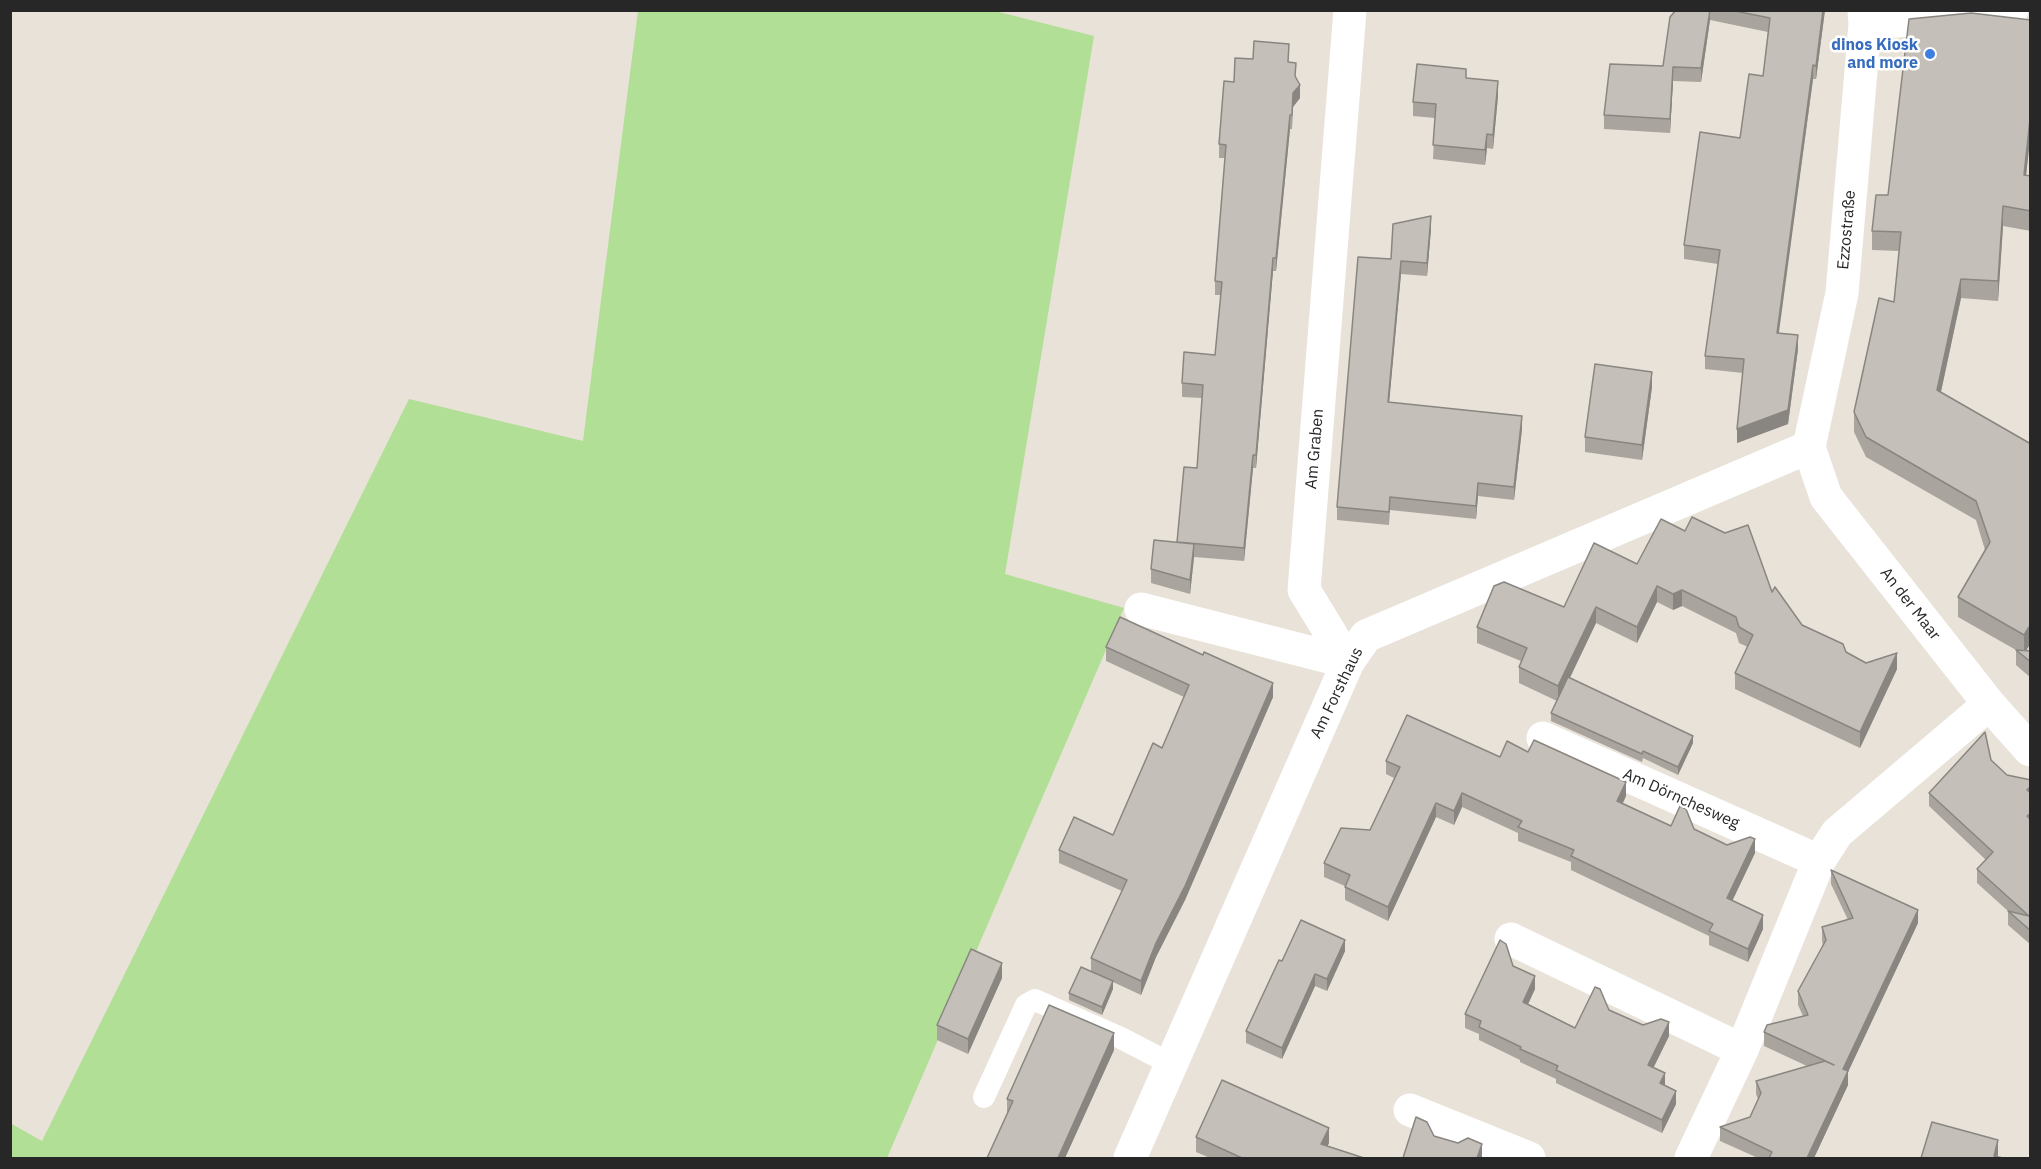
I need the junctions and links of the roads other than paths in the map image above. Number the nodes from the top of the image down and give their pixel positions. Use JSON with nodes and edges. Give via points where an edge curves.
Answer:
{"nodes":[{"id":1,"x":1350,"y":10,"type":"edge"},
{"id":2,"x":2012,"y":10,"type":"edge"},
{"id":3,"x":1865,"y":17,"type":"edge"},
{"id":4,"x":1809,"y":447,"type":"junction"},
{"id":5,"x":1141,"y":609,"type":"dead end"},
{"id":6,"x":1348,"y":662,"type":"junction"},
{"id":7,"x":1989,"y":704,"type":"junction"},
{"id":8,"x":1543,"y":738,"type":"dead end"},
{"id":9,"x":2031,"y":750,"type":"edge"},
{"id":10,"x":1819,"y":861,"type":"junction"},
{"id":11,"x":1511,"y":939,"type":"dead end"},
{"id":12,"x":1742,"y":1050,"type":"junction"},
{"id":13,"x":1171,"y":1064,"type":"junction"},
{"id":14,"x":984,"y":1097,"type":"dead end"},
{"id":15,"x":1410,"y":1110,"type":"dead end"},
{"id":16,"x":1130,"y":1158,"type":"edge"},
{"id":17,"x":1529,"y":1158,"type":"edge"},
{"id":18,"x":1691,"y":1158,"type":"edge"}],
"edges":[{"from":1,"to":6,"type":"street","name":"Am Graben","via":[[1304,590]]},
{"from":2,"to":3,"type":"street"},
{"from":3,"to":4,"type":"street","name":"Ezzostraße","via":[[1842,293]]},
{"from":4,"to":6,"type":"street","name":"Am Forsthaus","via":[[1366,636]]},
{"from":4,"to":7,"type":"street","name":"An der Maar","via":[[1826,497]]},
{"from":5,"to":6,"type":"street"},
{"from":6,"to":13,"type":"street","name":"Am Forsthaus"},
{"from":7,"to":9,"type":"street","name":"An der Maar"},
{"from":7,"to":10,"type":"street","via":[[1837,833]]},
{"from":8,"to":10,"type":"street","name":"Am Dörnchesweg"},
{"from":10,"to":12,"type":"street"},
{"from":11,"to":12,"type":"street"},
{"from":12,"to":18,"type":"street"},
{"from":13,"to":14,"type":"lane","via":[[1035,1000],[1026,1005]]},
{"from":13,"to":16,"type":"street","name":"Am Forsthaus"},
{"from":15,"to":17,"type":"street"}]}
